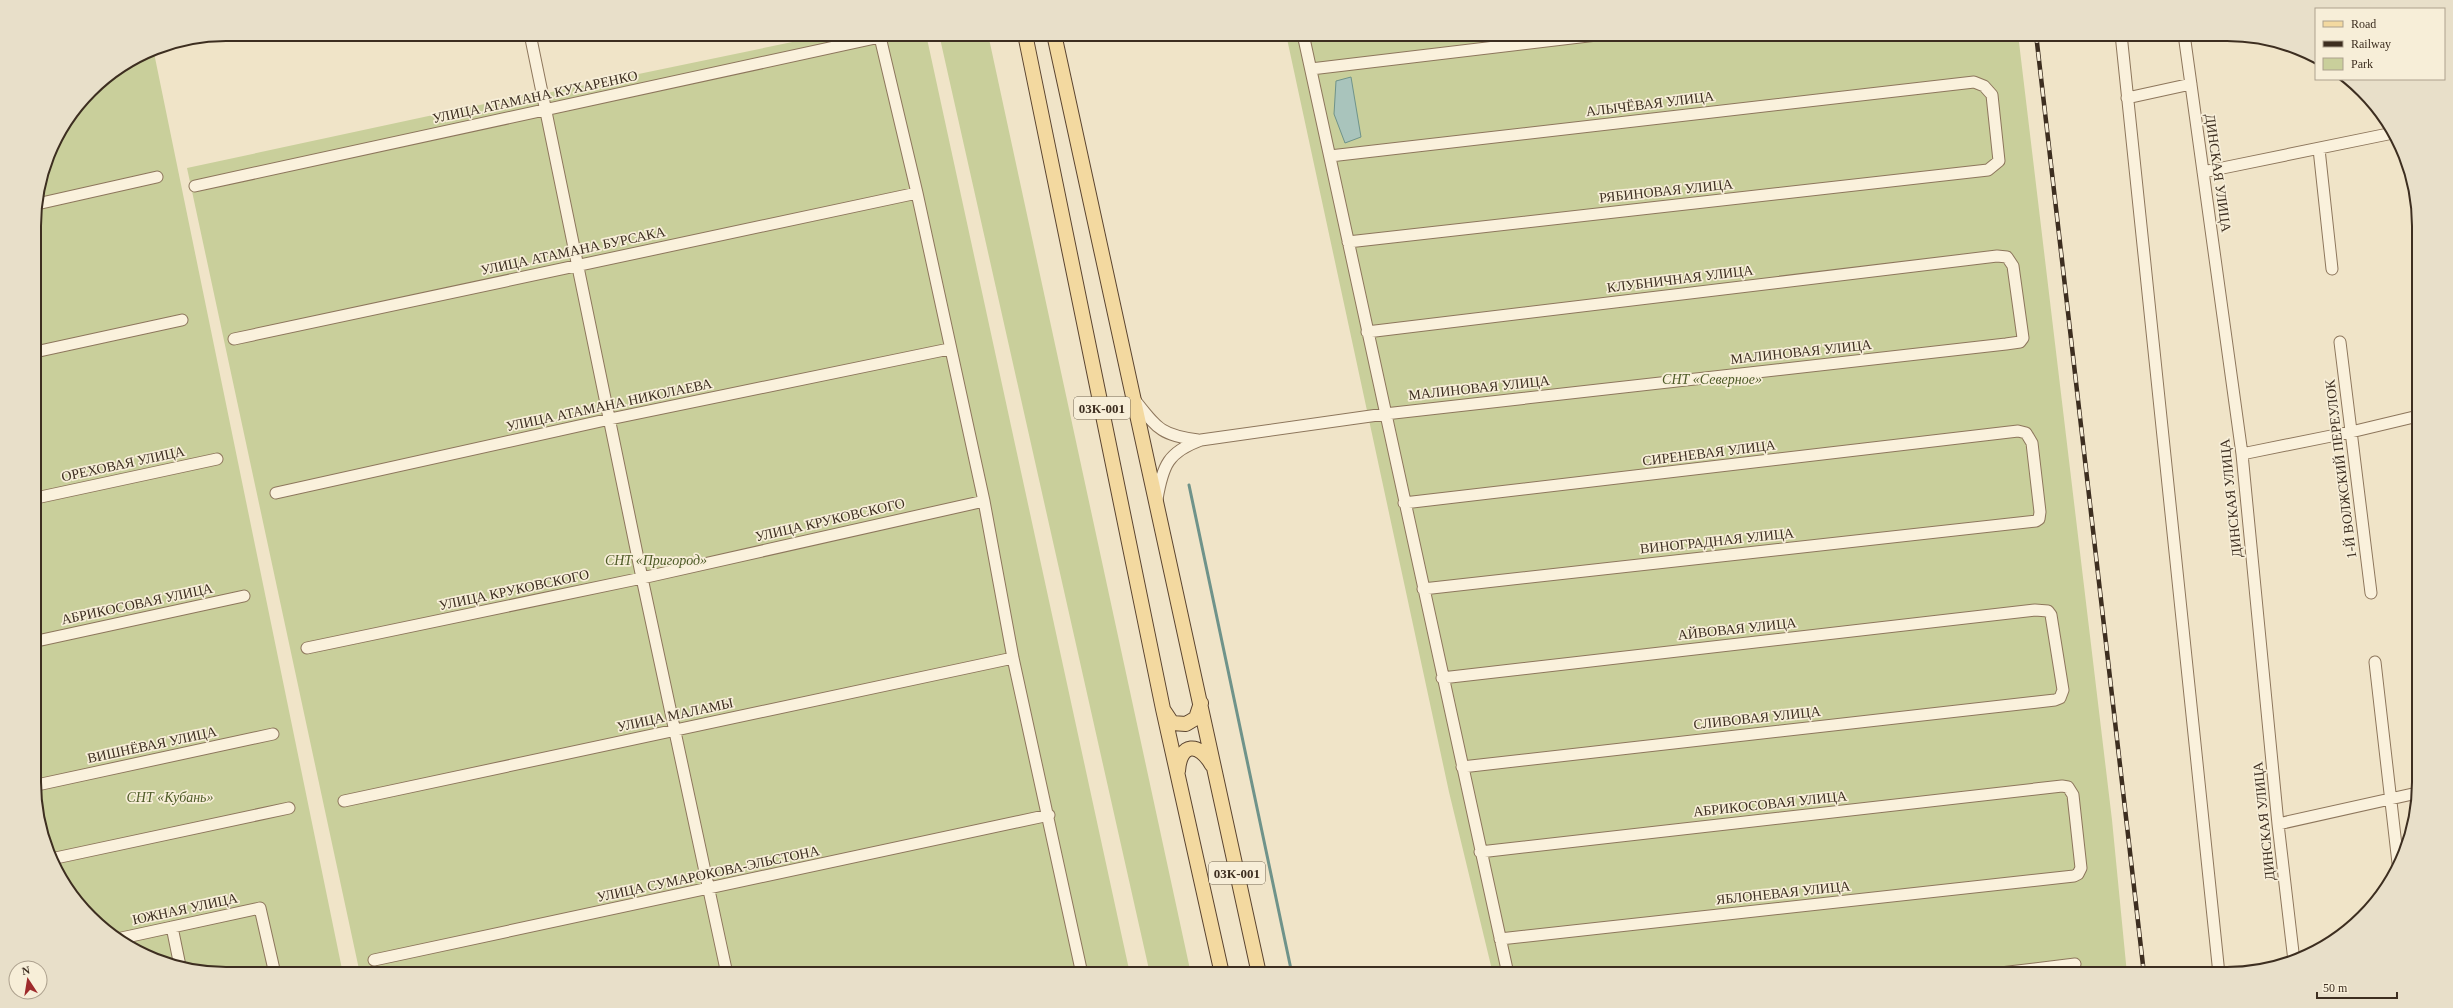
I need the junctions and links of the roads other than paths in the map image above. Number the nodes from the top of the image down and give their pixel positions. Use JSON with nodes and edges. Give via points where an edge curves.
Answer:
{"nodes":[{"id":1,"x":531,"y":41,"type":"edge"},
{"id":2,"x":862,"y":41,"type":"edge"},
{"id":3,"x":881,"y":41,"type":"edge"},
{"id":4,"x":1026,"y":41,"type":"edge"},
{"id":5,"x":1056,"y":41,"type":"edge"},
{"id":6,"x":1305,"y":41,"type":"edge"},
{"id":7,"x":1544,"y":41,"type":"edge"},
{"id":8,"x":2122,"y":41,"type":"edge"},
{"id":9,"x":2185,"y":41,"type":"edge"},
{"id":10,"x":1311,"y":68,"type":"junction"},
{"id":11,"x":2191,"y":84,"type":"junction"},
{"id":12,"x":2127,"y":98,"type":"junction"},
{"id":13,"x":546,"y":110,"type":"junction"},
{"id":14,"x":2387,"y":134,"type":"edge"},
{"id":15,"x":2319,"y":149,"type":"junction"},
{"id":16,"x":1330,"y":156,"type":"junction"},
{"id":17,"x":1988,"y":170,"type":"joint"},
{"id":18,"x":2203,"y":172,"type":"junction"},
{"id":19,"x":157,"y":177,"type":"dead end"},
{"id":20,"x":195,"y":186,"type":"dead end"},
{"id":21,"x":917,"y":193,"type":"junction"},
{"id":22,"x":43,"y":203,"type":"edge"},
{"id":23,"x":1348,"y":242,"type":"junction"},
{"id":24,"x":1997,"y":256,"type":"joint"},
{"id":25,"x":576,"y":265,"type":"junction"},
{"id":26,"x":2332,"y":269,"type":"dead end"},
{"id":27,"x":182,"y":320,"type":"dead end"},
{"id":28,"x":1367,"y":332,"type":"junction"},
{"id":29,"x":234,"y":339,"type":"dead end"},
{"id":30,"x":2340,"y":342,"type":"dead end"},
{"id":31,"x":950,"y":349,"type":"junction"},
{"id":32,"x":41,"y":351,"type":"edge"},
{"id":33,"x":1134,"y":398,"type":"junction"},
{"id":34,"x":1386,"y":414,"type":"junction"},
{"id":35,"x":2412,"y":417,"type":"edge"},
{"id":36,"x":610,"y":419,"type":"junction"},
{"id":37,"x":2018,"y":431,"type":"joint"},
{"id":38,"x":2351,"y":432,"type":"junction"},
{"id":39,"x":1201,"y":440,"type":"junction"},
{"id":40,"x":2242,"y":454,"type":"junction"},
{"id":41,"x":217,"y":459,"type":"dead end"},
{"id":42,"x":276,"y":493,"type":"dead end"},
{"id":43,"x":41,"y":497,"type":"edge"},
{"id":44,"x":984,"y":501,"type":"junction"},
{"id":45,"x":1156,"y":502,"type":"junction"},
{"id":46,"x":1404,"y":503,"type":"junction"},
{"id":47,"x":642,"y":578,"type":"junction"},
{"id":48,"x":1423,"y":589,"type":"junction"},
{"id":49,"x":2371,"y":593,"type":"dead end"},
{"id":50,"x":244,"y":596,"type":"dead end"},
{"id":51,"x":41,"y":640,"type":"edge"},
{"id":52,"x":307,"y":648,"type":"dead end"},
{"id":53,"x":1013,"y":658,"type":"junction"},
{"id":54,"x":2376,"y":662,"type":"dead end"},
{"id":55,"x":1442,"y":678,"type":"junction"},
{"id":56,"x":2055,"y":700,"type":"joint"},
{"id":57,"x":1201,"y":703,"type":"junction"},
{"id":58,"x":1163,"y":709,"type":"junction"},
{"id":59,"x":675,"y":730,"type":"junction"},
{"id":60,"x":273,"y":734,"type":"dead end"},
{"id":61,"x":1462,"y":767,"type":"junction"},
{"id":62,"x":1216,"y":772,"type":"junction"},
{"id":63,"x":1178,"y":781,"type":"junction"},
{"id":64,"x":41,"y":784,"type":"edge"},
{"id":65,"x":2412,"y":794,"type":"edge"},
{"id":66,"x":2392,"y":799,"type":"junction"},
{"id":67,"x":344,"y":801,"type":"dead end"},
{"id":68,"x":289,"y":808,"type":"dead end"},
{"id":69,"x":1049,"y":815,"type":"junction"},
{"id":70,"x":2278,"y":824,"type":"junction"},
{"id":71,"x":1480,"y":852,"type":"junction"},
{"id":72,"x":2397,"y":855,"type":"edge"},
{"id":73,"x":57,"y":858,"type":"edge"},
{"id":74,"x":2068,"y":877,"type":"joint"},
{"id":75,"x":710,"y":888,"type":"junction"},
{"id":76,"x":172,"y":927,"type":"junction"},
{"id":77,"x":125,"y":937,"type":"edge"},
{"id":78,"x":1500,"y":939,"type":"junction"},
{"id":79,"x":2293,"y":955,"type":"edge"},
{"id":80,"x":374,"y":960,"type":"dead end"},
{"id":81,"x":179,"y":961,"type":"edge"},
{"id":82,"x":2075,"y":964,"type":"dead end"},
{"id":83,"x":273,"y":967,"type":"edge"},
{"id":84,"x":726,"y":967,"type":"edge"},
{"id":85,"x":1080,"y":967,"type":"edge"},
{"id":86,"x":1220,"y":967,"type":"edge"},
{"id":87,"x":1258,"y":967,"type":"edge"},
{"id":88,"x":1506,"y":967,"type":"edge"},
{"id":89,"x":2050,"y":967,"type":"edge"},
{"id":90,"x":2217,"y":967,"type":"edge"}],
"edges":[{"from":1,"to":13,"type":"street"},
{"from":2,"to":13,"type":"street","name":"УЛИЦА АТАМАНА КУХАРЕНКО"},
{"from":3,"to":21,"type":"street","name":"УЛИЦА АТАМАНА КУХАРЕНКО"},
{"from":4,"to":58,"type":"main road","number":"03К-001"},
{"from":5,"to":33,"type":"main road","number":"03К-001"},
{"from":6,"to":10,"type":"street"},
{"from":7,"to":10,"type":"street"},
{"from":8,"to":12,"type":"street"},
{"from":9,"to":11,"type":"street","name":"ДИНСКАЯ УЛИЦА"},
{"from":10,"to":16,"type":"street"},
{"from":11,"to":12,"type":"street"},
{"from":11,"to":18,"type":"street","name":"ДИНСКАЯ УЛИЦА"},
{"from":12,"to":90,"type":"street"},
{"from":13,"to":20,"type":"street","name":"УЛИЦА АТАМАНА КУХАРЕНКО"},
{"from":13,"to":25,"type":"street"},
{"from":14,"to":15,"type":"street"},
{"from":15,"to":18,"type":"street"},
{"from":15,"to":26,"type":"street"},
{"from":16,"to":17,"type":"street","name":"АЛЫЧЁВАЯ УЛИЦА","via":[[1974,82],[1984,86],[1992,95],[1999,162]]},
{"from":16,"to":23,"type":"street"},
{"from":17,"to":23,"type":"street","name":"РЯБИНОВАЯ УЛИЦА"},
{"from":18,"to":40,"type":"street","name":"ДИНСКАЯ УЛИЦА"},
{"from":19,"to":22,"type":"street"},
{"from":21,"to":25,"type":"street","name":"УЛИЦА АТАМАНА БУРСАКА"},
{"from":21,"to":31,"type":"street"},
{"from":23,"to":28,"type":"street"},
{"from":24,"to":28,"type":"street","name":"КЛУБНИЧНАЯ УЛИЦА"},
{"from":24,"to":34,"type":"street","name":"МАЛИНОВАЯ УЛИЦА","via":[[2006,257],[2013,266],[2023,332],[2020,342]]},
{"from":25,"to":29,"type":"street","name":"УЛИЦА АТАМАНА БУРСАКА"},
{"from":25,"to":36,"type":"street"},
{"from":27,"to":32,"type":"street"},
{"from":28,"to":34,"type":"street"},
{"from":30,"to":38,"type":"street","name":"1-Й ВОЛЖСКИЙ ПЕРЕУЛОК"},
{"from":31,"to":36,"type":"street","name":"УЛИЦА АТАМАНА НИКОЛАЕВА"},
{"from":31,"to":44,"type":"street"},
{"from":33,"to":39,"type":"street","via":[[1157,428],[1171,435]]},
{"from":33,"to":45,"type":"main road","number":"03К-001"},
{"from":34,"to":39,"type":"street","name":"МАЛИНОВАЯ УЛИЦА"},
{"from":34,"to":46,"type":"street"},
{"from":35,"to":38,"type":"street"},
{"from":36,"to":42,"type":"street","name":"УЛИЦА АТАМАНА НИКОЛАЕВА"},
{"from":36,"to":47,"type":"street"},
{"from":37,"to":46,"type":"street","name":"СИРЕНЕВАЯ УЛИЦА"},
{"from":37,"to":48,"type":"street","name":"ВИНОГРАДНАЯ УЛИЦА","via":[[2026,433],[2032,443],[2040,512],[2036,521]]},
{"from":38,"to":40,"type":"street"},
{"from":38,"to":49,"type":"street","name":"1-Й ВОЛЖСКИЙ ПЕРЕУЛОК"},
{"from":39,"to":45,"type":"street","via":[[1183,447],[1170,459],[1161,477]]},
{"from":40,"to":70,"type":"street","name":"ДИНСКАЯ УЛИЦА"},
{"from":41,"to":43,"type":"street","name":"ОРЕХОВАЯ УЛИЦА"},
{"from":44,"to":47,"type":"street","name":"УЛИЦА КРУКОВСКОГО"},
{"from":44,"to":53,"type":"street"},
{"from":45,"to":57,"type":"main road","number":"03К-001"},
{"from":46,"to":48,"type":"street"},
{"from":47,"to":52,"type":"street","name":"УЛИЦА КРУКОВСКОГО"},
{"from":47,"to":59,"type":"street"},
{"from":48,"to":55,"type":"street"},
{"from":50,"to":51,"type":"street","name":"АБРИКОСОВАЯ УЛИЦА"},
{"from":53,"to":59,"type":"street","name":"УЛИЦА МАЛАМЫ"},
{"from":53,"to":69,"type":"street"},
{"from":54,"to":66,"type":"street"},
{"from":55,"to":56,"type":"street","name":"АЙВОВАЯ УЛИЦА","via":[[2036,610],[2048,611],[2051,615],[2063,690],[2060,698]]},
{"from":55,"to":61,"type":"street"},
{"from":56,"to":61,"type":"street","name":"СЛИВОВАЯ УЛИЦА"},
{"from":57,"to":58,"type":"main road","number":"03К-001","via":[[1196,718],[1186,724],[1172,723]]},
{"from":57,"to":62,"type":"main road","number":"03К-001"},
{"from":58,"to":63,"type":"main road","number":"03К-001"},
{"from":59,"to":67,"type":"street","name":"УЛИЦА МАЛАМЫ"},
{"from":59,"to":75,"type":"street"},
{"from":60,"to":64,"type":"street","name":"ВИШНЁВАЯ УЛИЦА"},
{"from":61,"to":71,"type":"street"},
{"from":62,"to":63,"type":"main road","number":"03К-001","via":[[1202,751],[1198,748],[1191,749],[1179,759]]},
{"from":62,"to":87,"type":"main road","number":"03К-001"},
{"from":63,"to":86,"type":"main road","number":"03К-001"},
{"from":65,"to":66,"type":"street"},
{"from":66,"to":70,"type":"street"},
{"from":66,"to":72,"type":"street"},
{"from":68,"to":73,"type":"street"},
{"from":69,"to":75,"type":"street","name":"УЛИЦА СУМАРОКОВА-ЭЛЬСТОНА"},
{"from":69,"to":85,"type":"street"},
{"from":70,"to":79,"type":"street","name":"ДИНСКАЯ УЛИЦА"},
{"from":71,"to":74,"type":"street","name":"АБРИКОСОВАЯ УЛИЦА","via":[[2062,786],[2068,787],[2072,795],[2081,868],[2078,874]]},
{"from":71,"to":78,"type":"street"},
{"from":74,"to":78,"type":"street","name":"ЯБЛОНЕВАЯ УЛИЦА"},
{"from":75,"to":80,"type":"street","name":"УЛИЦА СУМАРОКОВА-ЭЛЬСТОНА"},
{"from":75,"to":84,"type":"street"},
{"from":76,"to":77,"type":"street","name":"ЮЖНАЯ УЛИЦА"},
{"from":76,"to":81,"type":"street"},
{"from":76,"to":83,"type":"street","name":"ЮЖНАЯ УЛИЦА","via":[[260,908]]},
{"from":78,"to":88,"type":"street"},
{"from":82,"to":89,"type":"street"}]}
